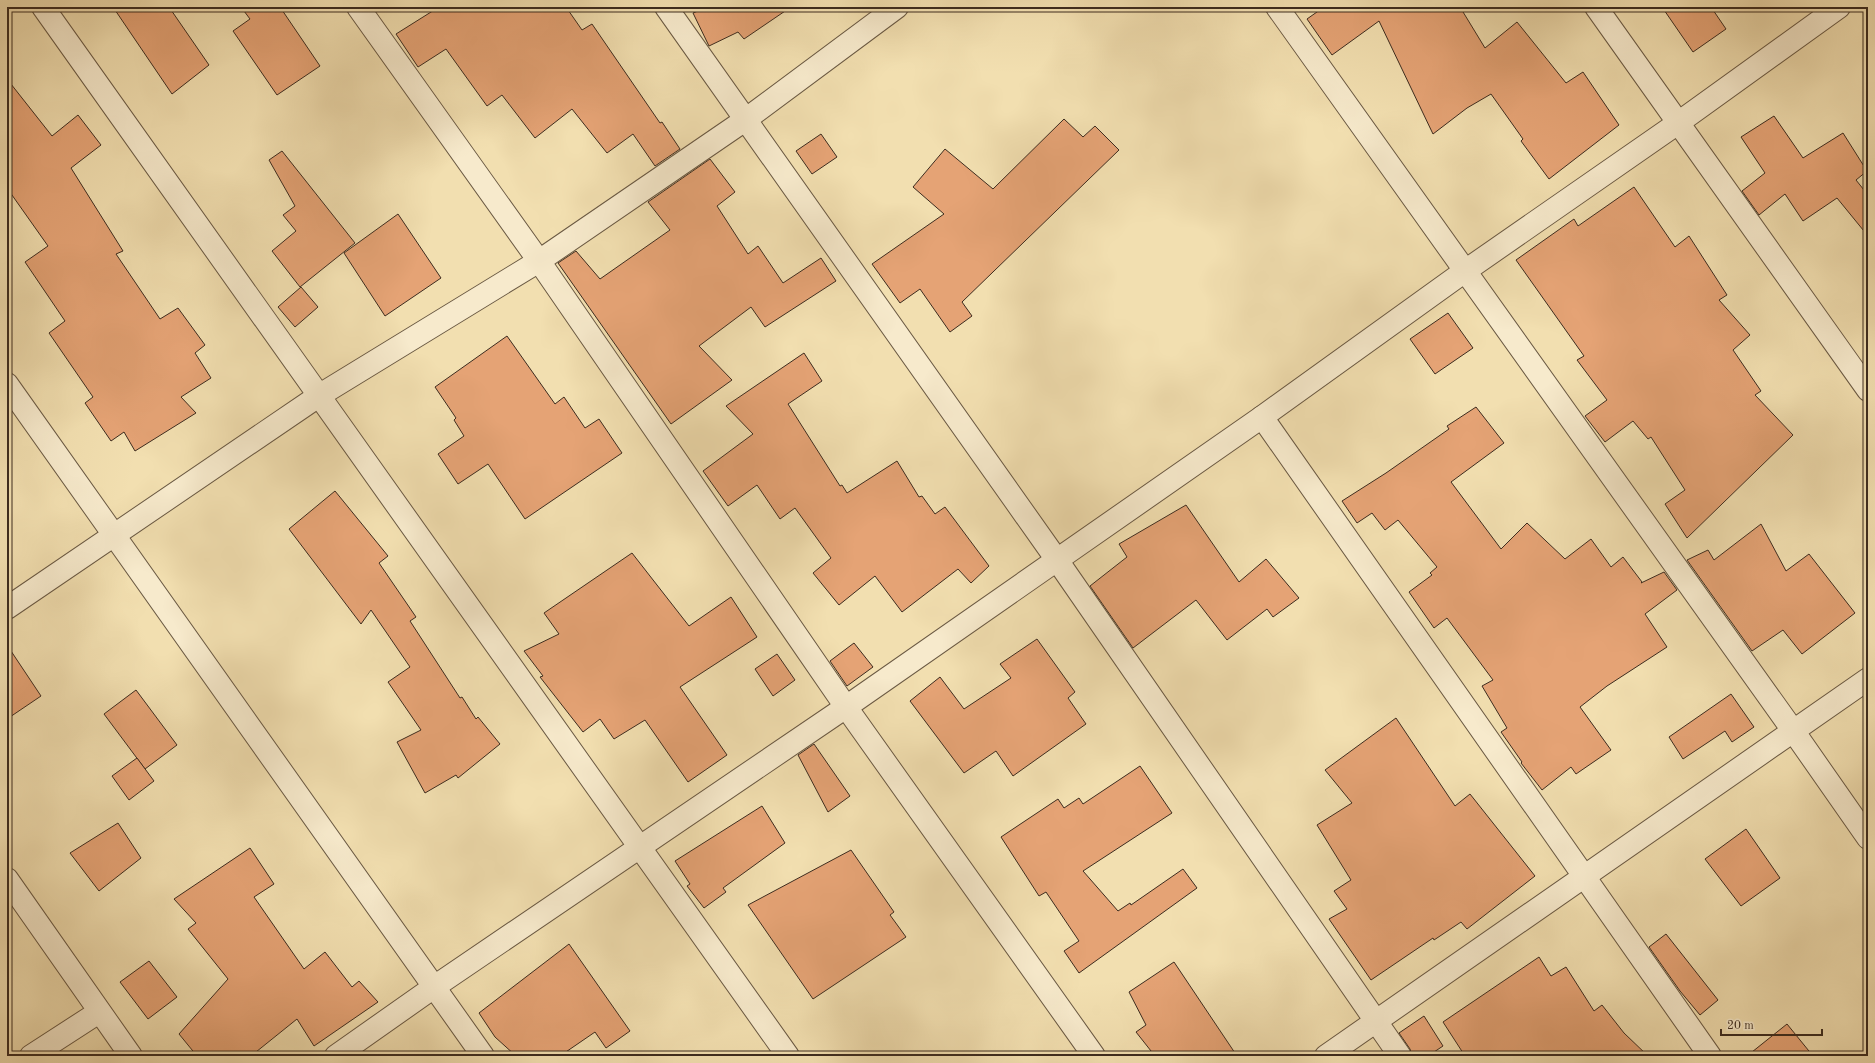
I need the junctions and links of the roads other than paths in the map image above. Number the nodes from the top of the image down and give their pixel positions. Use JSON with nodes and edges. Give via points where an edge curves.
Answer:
{"nodes":[{"id":1,"x":43,"y":7,"type":"edge"},
{"id":2,"x":358,"y":7,"type":"edge"},
{"id":3,"x":666,"y":7,"type":"edge"},
{"id":4,"x":897,"y":7,"type":"edge"},
{"id":5,"x":1277,"y":7,"type":"edge"},
{"id":6,"x":1596,"y":7,"type":"edge"},
{"id":7,"x":1839,"y":7,"type":"edge"},
{"id":8,"x":745,"y":120,"type":"junction"},
{"id":9,"x":1678,"y":123,"type":"junction"},
{"id":10,"x":539,"y":261,"type":"junction"},
{"id":11,"x":1465,"y":271,"type":"junction"},
{"id":12,"x":7,"y":384,"type":"edge"},
{"id":13,"x":1868,"y":390,"type":"edge"},
{"id":14,"x":320,"y":395,"type":"junction"},
{"id":15,"x":1262,"y":417,"type":"junction"},
{"id":16,"x":114,"y":534,"type":"junction"},
{"id":17,"x":1057,"y":560,"type":"junction"},
{"id":18,"x":7,"y":608,"type":"edge"},
{"id":19,"x":1868,"y":679,"type":"edge"},
{"id":20,"x":846,"y":707,"type":"junction"},
{"id":21,"x":1794,"y":732,"type":"junction"},
{"id":22,"x":1868,"y":838,"type":"edge"},
{"id":23,"x":640,"y":846,"type":"junction"},
{"id":24,"x":1582,"y":876,"type":"junction"},
{"id":25,"x":7,"y":879,"type":"edge"},
{"id":26,"x":434,"y":987,"type":"junction"},
{"id":27,"x":99,"y":1012,"type":"junction"},
{"id":28,"x":1375,"y":1022,"type":"junction"},
{"id":29,"x":31,"y":1056,"type":"edge"},
{"id":30,"x":131,"y":1056,"type":"edge"},
{"id":31,"x":336,"y":1056,"type":"edge"},
{"id":32,"x":483,"y":1056,"type":"edge"},
{"id":33,"x":788,"y":1056,"type":"edge"},
{"id":34,"x":1094,"y":1056,"type":"edge"},
{"id":35,"x":1326,"y":1056,"type":"edge"},
{"id":36,"x":1400,"y":1056,"type":"edge"},
{"id":37,"x":1710,"y":1056,"type":"edge"}],
"edges":[{"from":1,"to":14,"type":"street"},
{"from":2,"to":10,"type":"street"},
{"from":3,"to":8,"type":"street"},
{"from":4,"to":8,"type":"street"},
{"from":5,"to":11,"type":"street"},
{"from":6,"to":9,"type":"street"},
{"from":7,"to":9,"type":"street"},
{"from":8,"to":10,"type":"street"},
{"from":8,"to":17,"type":"street"},
{"from":9,"to":11,"type":"street"},
{"from":9,"to":13,"type":"street"},
{"from":10,"to":14,"type":"street"},
{"from":10,"to":20,"type":"street"},
{"from":11,"to":15,"type":"street"},
{"from":11,"to":21,"type":"street"},
{"from":12,"to":16,"type":"street"},
{"from":14,"to":16,"type":"street"},
{"from":14,"to":23,"type":"street"},
{"from":15,"to":17,"type":"street"},
{"from":15,"to":24,"type":"street"},
{"from":16,"to":18,"type":"street"},
{"from":16,"to":26,"type":"street"},
{"from":17,"to":20,"type":"street"},
{"from":17,"to":28,"type":"street"},
{"from":19,"to":21,"type":"street"},
{"from":20,"to":23,"type":"street"},
{"from":20,"to":34,"type":"street"},
{"from":21,"to":22,"type":"street"},
{"from":21,"to":24,"type":"street"},
{"from":23,"to":26,"type":"street"},
{"from":23,"to":33,"type":"street"},
{"from":24,"to":28,"type":"street"},
{"from":24,"to":37,"type":"street"},
{"from":25,"to":27,"type":"street"},
{"from":26,"to":31,"type":"street"},
{"from":26,"to":32,"type":"street"},
{"from":27,"to":29,"type":"street"},
{"from":27,"to":30,"type":"street"},
{"from":28,"to":35,"type":"street"},
{"from":28,"to":36,"type":"street"}]}
